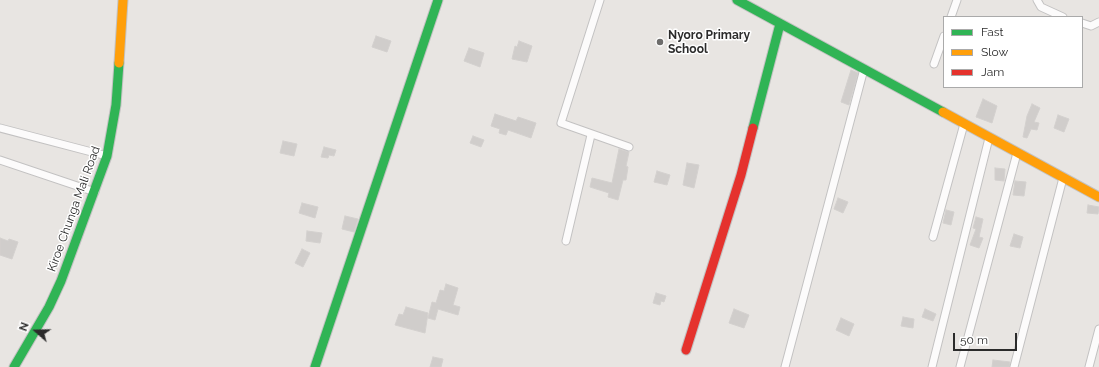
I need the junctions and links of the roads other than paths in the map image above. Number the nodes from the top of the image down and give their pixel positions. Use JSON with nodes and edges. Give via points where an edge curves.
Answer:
{"nodes":[{"id":1,"x":124,"y":0,"type":"edge"},
{"id":2,"x":438,"y":0,"type":"edge"},
{"id":3,"x":600,"y":0,"type":"edge"},
{"id":4,"x":736,"y":0,"type":"edge"},
{"id":5,"x":957,"y":0,"type":"edge"},
{"id":6,"x":1038,"y":0,"type":"edge"},
{"id":7,"x":951,"y":16,"type":"edge"},
{"id":8,"x":1061,"y":16,"type":"edge"},
{"id":9,"x":1099,"y":22,"type":"edge"},
{"id":10,"x":780,"y":24,"type":"junction"},
{"id":11,"x":1083,"y":24,"type":"edge"},
{"id":12,"x":943,"y":39,"type":"edge"},
{"id":13,"x":934,"y":64,"type":"dead end"},
{"id":14,"x":864,"y":70,"type":"junction"},
{"id":15,"x":964,"y":124,"type":"junction"},
{"id":16,"x":0,"y":128,"type":"edge"},
{"id":17,"x":591,"y":135,"type":"junction"},
{"id":18,"x":989,"y":138,"type":"junction"},
{"id":19,"x":629,"y":147,"type":"dead end"},
{"id":20,"x":1017,"y":153,"type":"junction"},
{"id":21,"x":107,"y":156,"type":"junction"},
{"id":22,"x":0,"y":160,"type":"edge"},
{"id":23,"x":1063,"y":178,"type":"junction"},
{"id":24,"x":95,"y":192,"type":"junction"},
{"id":25,"x":1099,"y":197,"type":"edge"},
{"id":26,"x":933,"y":237,"type":"dead end"},
{"id":27,"x":566,"y":241,"type":"dead end"},
{"id":28,"x":1099,"y":329,"type":"edge"},
{"id":29,"x":686,"y":350,"type":"dead end"},
{"id":30,"x":14,"y":367,"type":"edge"},
{"id":31,"x":315,"y":367,"type":"edge"},
{"id":32,"x":785,"y":367,"type":"edge"},
{"id":33,"x":932,"y":367,"type":"edge"},
{"id":34,"x":960,"y":367,"type":"edge"},
{"id":35,"x":1014,"y":367,"type":"edge"},
{"id":36,"x":1089,"y":367,"type":"edge"}],
"edges":[{"from":1,"to":21,"type":"street","name":"Kiroe Chunga Mali Road","via":[[116,105]]},
{"from":2,"to":31,"type":"street"},
{"from":3,"to":17,"type":"street","via":[[561,121],[563,125]]},
{"from":4,"to":10,"type":"street"},
{"from":5,"to":7,"type":"street"},
{"from":6,"to":8,"type":"street","via":[[1041,8]]},
{"from":9,"to":11,"type":"street","via":[[1091,26]]},
{"from":10,"to":14,"type":"street"},
{"from":10,"to":29,"type":"street","via":[[741,176]]},
{"from":12,"to":13,"type":"street"},
{"from":14,"to":15,"type":"street"},
{"from":14,"to":32,"type":"street"},
{"from":15,"to":18,"type":"street"},
{"from":15,"to":26,"type":"street"},
{"from":16,"to":21,"type":"street"},
{"from":17,"to":19,"type":"street"},
{"from":17,"to":27,"type":"street"},
{"from":18,"to":20,"type":"street"},
{"from":18,"to":33,"type":"street"},
{"from":20,"to":23,"type":"street"},
{"from":20,"to":34,"type":"street"},
{"from":21,"to":24,"type":"street","name":"Kiroe Chunga Mali Road"},
{"from":22,"to":24,"type":"street"},
{"from":23,"to":25,"type":"street"},
{"from":23,"to":35,"type":"street"},
{"from":24,"to":30,"type":"street","name":"Kiroe Chunga Mali Road","via":[[49,307]]},
{"from":28,"to":36,"type":"street"}]}
